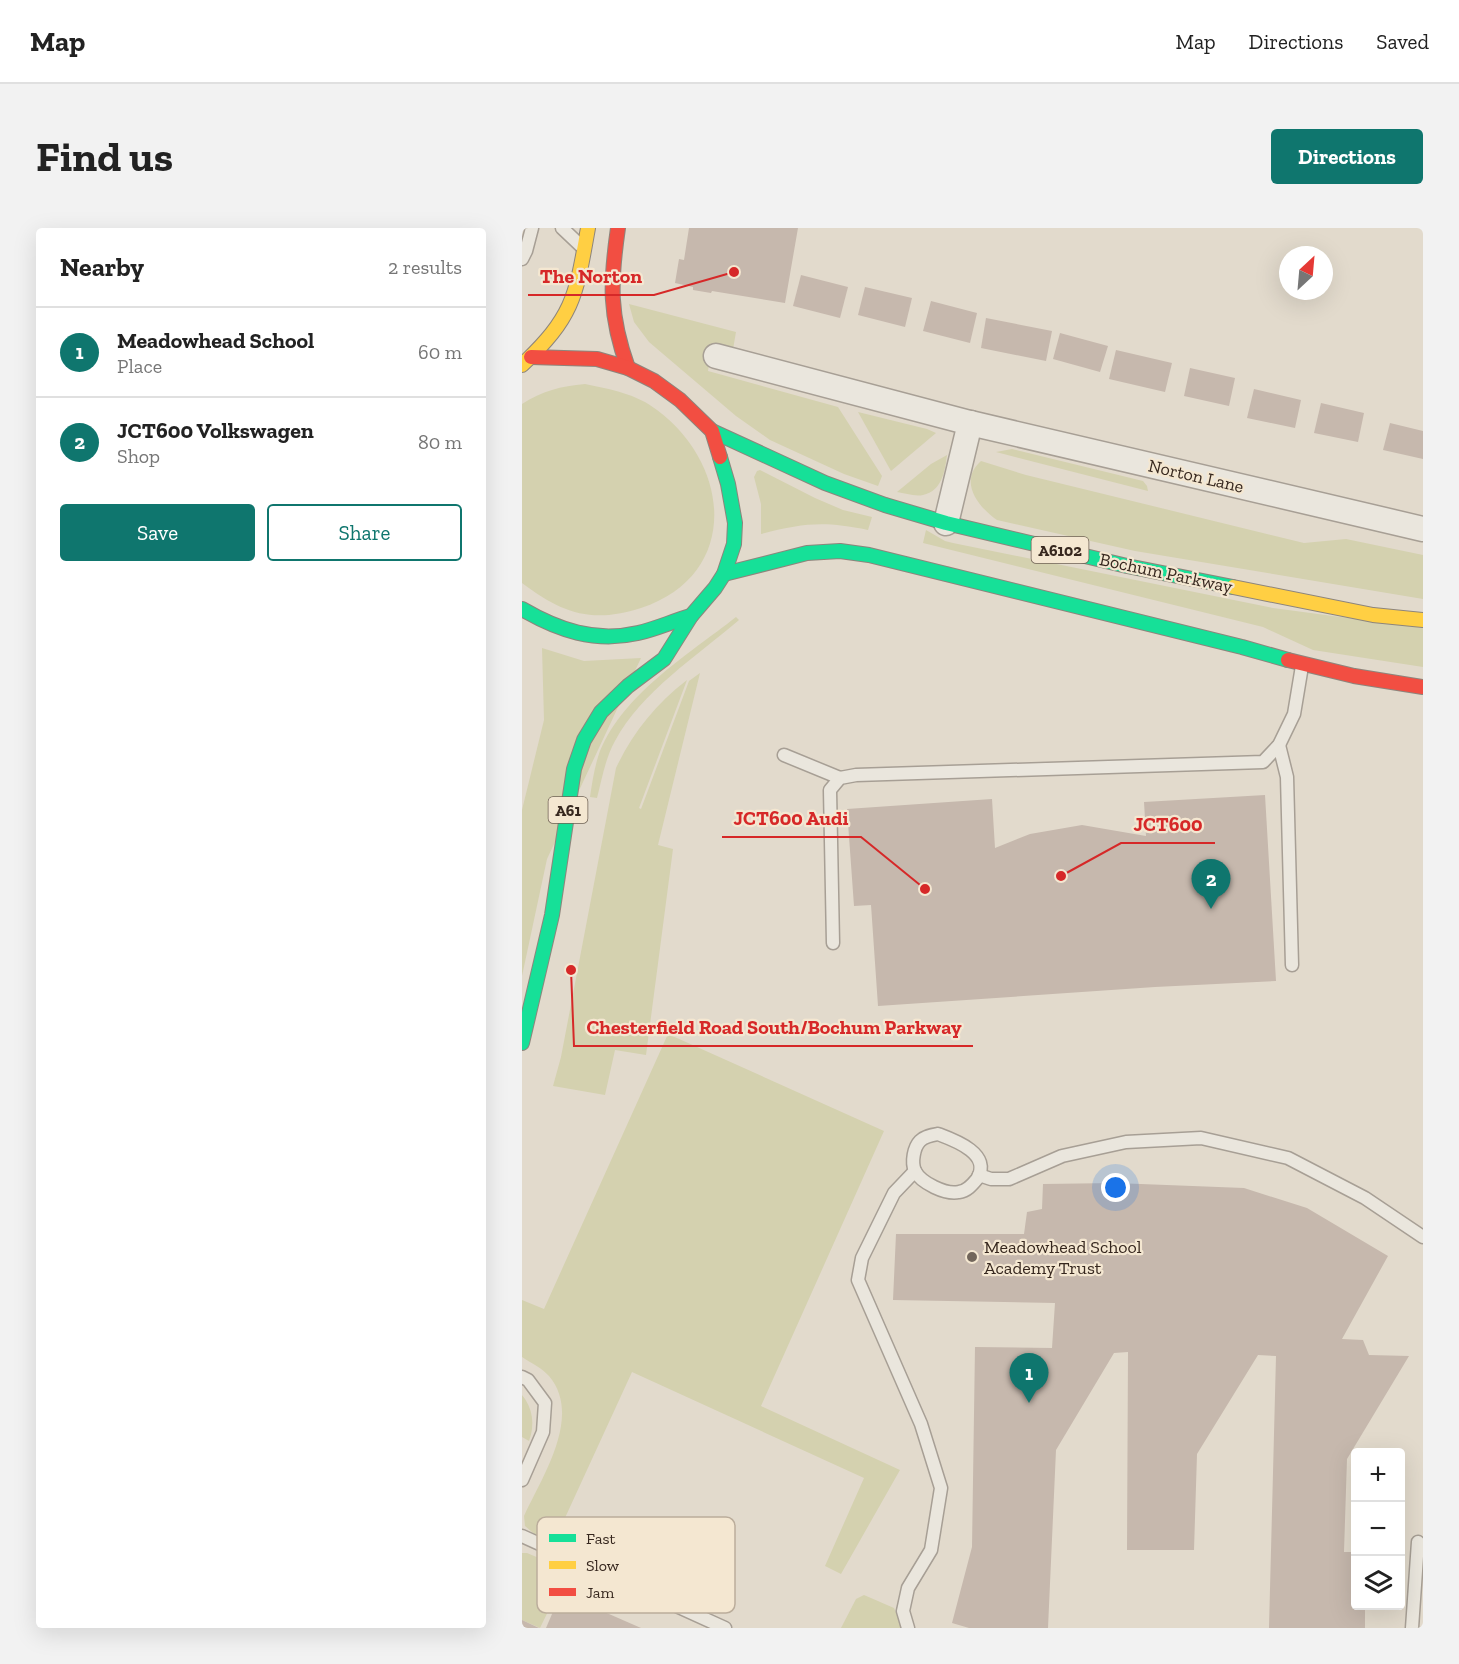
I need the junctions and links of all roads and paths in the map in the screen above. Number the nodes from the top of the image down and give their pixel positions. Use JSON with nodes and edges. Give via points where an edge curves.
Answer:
{"nodes":[{"id":1,"x":532,"y":228,"type":"edge"},
{"id":2,"x":562,"y":228,"type":"edge"},
{"id":3,"x":588,"y":228,"type":"edge"},
{"id":4,"x":618,"y":228,"type":"edge"},
{"id":5,"x":584,"y":249,"type":"junction"},
{"id":6,"x":522,"y":259,"type":"edge"},
{"id":7,"x":716,"y":356,"type":"dead end"},
{"id":8,"x":526,"y":361,"type":"edge"},
{"id":9,"x":628,"y":368,"type":"junction"},
{"id":10,"x":970,"y":423,"type":"junction"},
{"id":11,"x":712,"y":431,"type":"junction"},
{"id":12,"x":946,"y":522,"type":"junction"},
{"id":13,"x":1423,"y":529,"type":"edge"},
{"id":14,"x":724,"y":574,"type":"junction"},
{"id":15,"x":522,"y":609,"type":"edge"},
{"id":16,"x":691,"y":616,"type":"junction"},
{"id":17,"x":1423,"y":620,"type":"edge"},
{"id":18,"x":1302,"y":665,"type":"junction"},
{"id":19,"x":1423,"y":687,"type":"edge"},
{"id":20,"x":1279,"y":745,"type":"junction"},
{"id":21,"x":784,"y":755,"type":"dead end"},
{"id":22,"x":840,"y":778,"type":"junction"},
{"id":23,"x":833,"y":943,"type":"dead end"},
{"id":24,"x":1292,"y":965,"type":"dead end"},
{"id":25,"x":522,"y":1043,"type":"edge"},
{"id":26,"x":915,"y":1171,"type":"junction"},
{"id":27,"x":979,"y":1175,"type":"junction"},
{"id":28,"x":1423,"y":1237,"type":"edge"},
{"id":29,"x":522,"y":1377,"type":"edge"},
{"id":30,"x":522,"y":1480,"type":"edge"},
{"id":31,"x":522,"y":1536,"type":"edge"},
{"id":32,"x":1418,"y":1542,"type":"dead end"},
{"id":33,"x":537,"y":1543,"type":"edge"},
{"id":34,"x":692,"y":1613,"type":"edge"},
{"id":35,"x":725,"y":1628,"type":"edge"},
{"id":36,"x":908,"y":1628,"type":"edge"},
{"id":37,"x":1412,"y":1628,"type":"edge"}],
"edges":[{"from":1,"to":6,"type":"lane"},
{"from":2,"to":5,"type":"lane"},
{"from":3,"to":5,"type":"highway"},
{"from":4,"to":9,"type":"highway","via":[[610,293],[618,342]]},
{"from":5,"to":8,"type":"highway","via":[[569,311]]},
{"from":7,"to":10,"type":"street","name":"Norton Lane"},
{"from":8,"to":9,"type":"highway","via":[[597,359]]},
{"from":9,"to":11,"type":"highway","via":[[680,400]]},
{"from":10,"to":12,"type":"street"},
{"from":10,"to":13,"type":"street","name":"Norton Lane"},
{"from":11,"to":12,"type":"highway","name":"Bochum Parkway","number":"A6102","via":[[825,483]]},
{"from":11,"to":14,"type":"highway","via":[[735,523],[734,544]]},
{"from":12,"to":17,"type":"highway","name":"Bochum Parkway","number":"A6102","via":[[1162,573],[1373,615]]},
{"from":14,"to":16,"type":"highway"},
{"from":14,"to":18,"type":"highway","via":[[807,553],[869,555]]},
{"from":15,"to":16,"type":"highway","via":[[563,631],[608,637],[637,634]]},
{"from":16,"to":25,"type":"highway","number":"A61","via":[[664,659],[601,712],[577,757],[552,915]]},
{"from":18,"to":19,"type":"highway","via":[[1384,683]]},
{"from":18,"to":20,"type":"lane","via":[[1294,714]]},
{"from":20,"to":22,"type":"lane","via":[[1263,762]]},
{"from":20,"to":24,"type":"lane","via":[[1287,777]]},
{"from":21,"to":22,"type":"lane"},
{"from":22,"to":23,"type":"lane","via":[[830,790]]},
{"from":26,"to":27,"type":"lane","via":[[932,1185],[954,1193],[972,1185]]},
{"from":26,"to":27,"type":"lane","via":[[913,1161],[920,1141],[938,1134],[972,1150],[981,1166]]},
{"from":26,"to":36,"type":"lane","via":[[894,1193],[862,1258],[858,1280],[917,1414],[941,1488],[931,1550],[908,1588],[903,1611]]},
{"from":27,"to":28,"type":"lane","via":[[1009,1179],[1062,1156],[1126,1142],[1201,1138],[1288,1158],[1365,1198]]},
{"from":29,"to":30,"type":"lane","via":[[545,1403],[543,1432]]},
{"from":31,"to":33,"type":"lane"},
{"from":32,"to":37,"type":"lane"},
{"from":34,"to":35,"type":"lane"}]}
